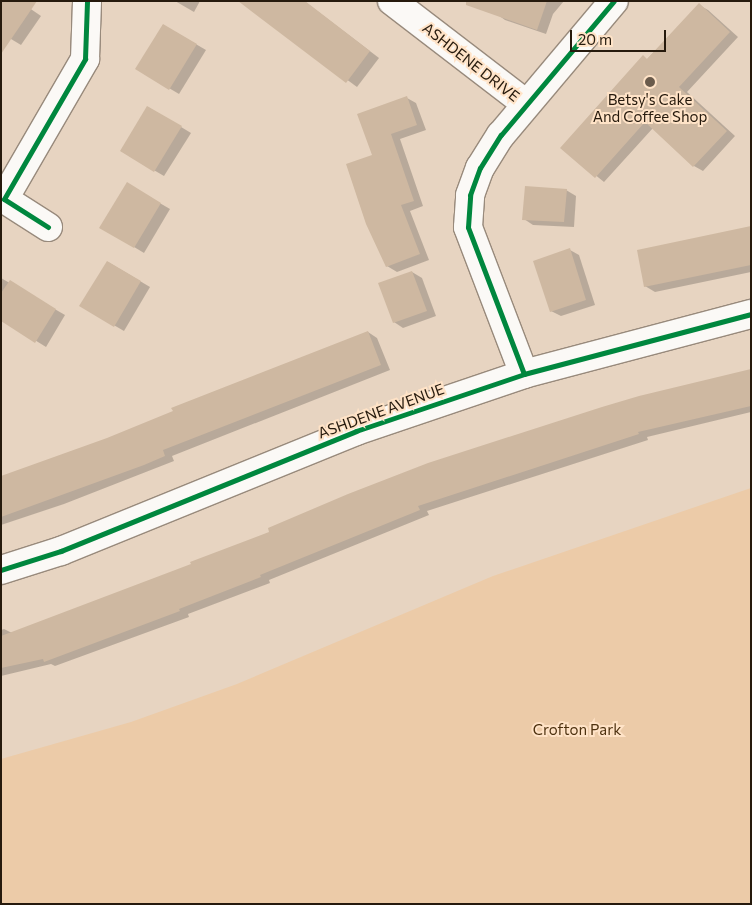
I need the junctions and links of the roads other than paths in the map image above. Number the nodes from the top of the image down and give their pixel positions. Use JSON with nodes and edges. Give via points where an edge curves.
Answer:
{"nodes":[{"id":1,"x":87,"y":1,"type":"edge"},
{"id":2,"x":392,"y":1,"type":"edge"},
{"id":3,"x":614,"y":1,"type":"edge"},
{"id":4,"x":526,"y":104,"type":"junction"},
{"id":5,"x":48,"y":227,"type":"dead end"},
{"id":6,"x":751,"y":314,"type":"edge"},
{"id":7,"x":524,"y":374,"type":"junction"},
{"id":8,"x":1,"y":570,"type":"edge"}],
"edges":[{"from":1,"to":5,"type":"street","via":[[85,59],[4,199]]},
{"from":2,"to":4,"type":"street","name":"ASHDENE DRIVE"},
{"from":3,"to":4,"type":"street"},
{"from":4,"to":7,"type":"street","via":[[480,168],[470,195],[468,227]]},
{"from":6,"to":7,"type":"street","name":"ASHDENE AVENUE"},
{"from":7,"to":8,"type":"street","name":"ASHDENE AVENUE","via":[[356,431],[61,551]]}]}
